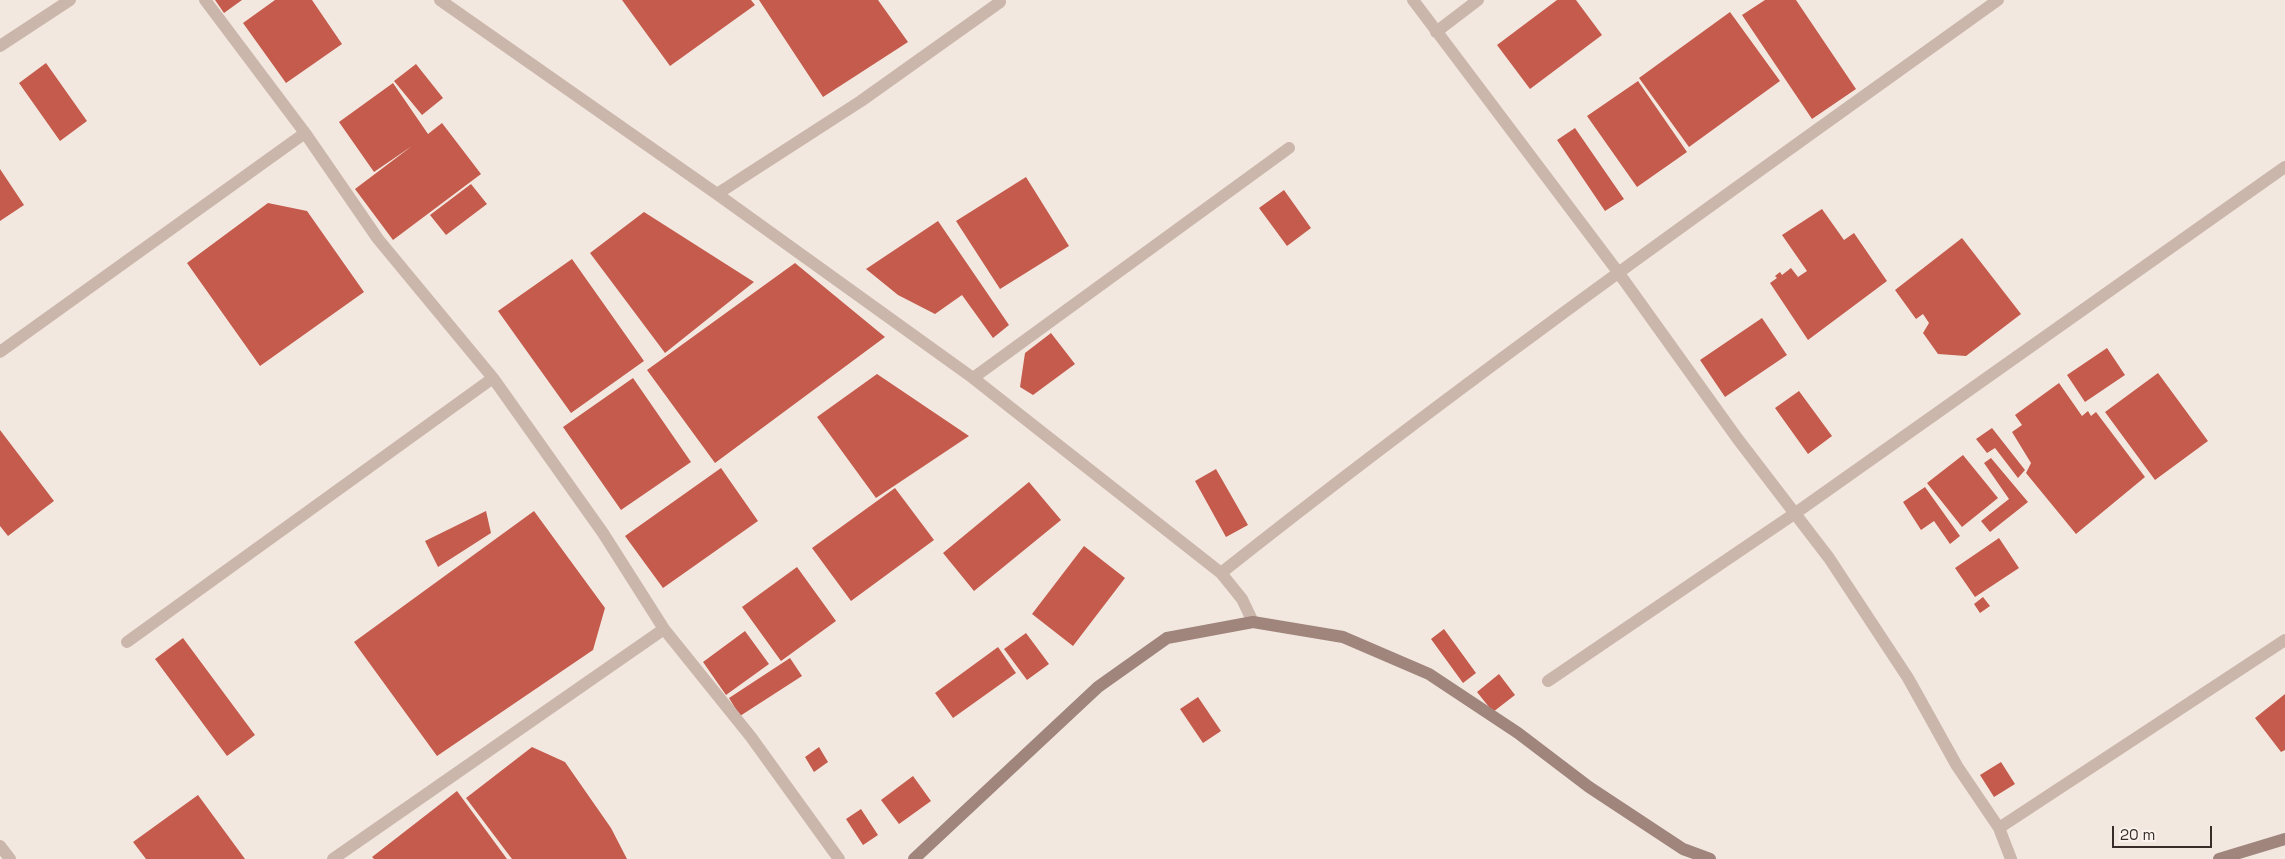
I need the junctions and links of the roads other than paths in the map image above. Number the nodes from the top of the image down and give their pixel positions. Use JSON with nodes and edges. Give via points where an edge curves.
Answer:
{"nodes":[{"id":1,"x":70,"y":0,"type":"edge"},
{"id":2,"x":205,"y":0,"type":"edge"},
{"id":3,"x":440,"y":0,"type":"edge"},
{"id":4,"x":1413,"y":0,"type":"edge"},
{"id":5,"x":1478,"y":0,"type":"edge"},
{"id":6,"x":1998,"y":0,"type":"edge"},
{"id":7,"x":1000,"y":2,"type":"dead end"},
{"id":8,"x":1436,"y":32,"type":"junction"},
{"id":9,"x":0,"y":46,"type":"edge"},
{"id":10,"x":305,"y":133,"type":"junction"},
{"id":11,"x":1289,"y":148,"type":"dead end"},
{"id":12,"x":2285,"y":167,"type":"edge"},
{"id":13,"x":717,"y":194,"type":"junction"},
{"id":14,"x":1618,"y":272,"type":"junction"},
{"id":15,"x":0,"y":352,"type":"edge"},
{"id":16,"x":493,"y":378,"type":"junction"},
{"id":17,"x":973,"y":378,"type":"junction"},
{"id":18,"x":1796,"y":512,"type":"junction"},
{"id":19,"x":1221,"y":573,"type":"junction"},
{"id":20,"x":1253,"y":622,"type":"junction"},
{"id":21,"x":664,"y":629,"type":"junction"},
{"id":22,"x":2285,"y":640,"type":"edge"},
{"id":23,"x":127,"y":642,"type":"dead end"},
{"id":24,"x":1548,"y":681,"type":"dead end"},
{"id":25,"x":1999,"y":828,"type":"junction"},
{"id":26,"x":2285,"y":839,"type":"edge"},
{"id":27,"x":0,"y":846,"type":"edge"},
{"id":28,"x":10,"y":859,"type":"edge"},
{"id":29,"x":333,"y":859,"type":"edge"},
{"id":30,"x":839,"y":859,"type":"edge"},
{"id":31,"x":914,"y":859,"type":"edge"},
{"id":32,"x":1710,"y":859,"type":"edge"},
{"id":33,"x":2011,"y":859,"type":"edge"},
{"id":34,"x":2219,"y":859,"type":"edge"}],
"edges":[{"from":1,"to":9,"type":"street"},
{"from":2,"to":10,"type":"street"},
{"from":3,"to":13,"type":"street"},
{"from":4,"to":8,"type":"street"},
{"from":5,"to":8,"type":"street"},
{"from":6,"to":14,"type":"street"},
{"from":7,"to":13,"type":"street","via":[[861,100]]},
{"from":8,"to":14,"type":"street"},
{"from":10,"to":15,"type":"street"},
{"from":10,"to":16,"type":"street","via":[[378,239]]},
{"from":11,"to":17,"type":"street"},
{"from":12,"to":18,"type":"street"},
{"from":13,"to":17,"type":"street"},
{"from":14,"to":18,"type":"street","via":[[1738,438]]},
{"from":14,"to":19,"type":"street","via":[[1352,469]]},
{"from":16,"to":21,"type":"street","via":[[603,533]]},
{"from":16,"to":23,"type":"street"},
{"from":17,"to":19,"type":"street"},
{"from":18,"to":24,"type":"street"},
{"from":18,"to":25,"type":"street","via":[[1908,678],[1957,766]]},
{"from":19,"to":20,"type":"street","via":[[1242,599]]},
{"from":20,"to":31,"type":"main road","via":[[1167,638],[1105,681]]},
{"from":20,"to":32,"type":"main road","via":[[1343,637],[1429,674],[1518,733],[1596,792],[1683,848]]},
{"from":21,"to":29,"type":"street"},
{"from":21,"to":30,"type":"street","via":[[751,737]]},
{"from":22,"to":25,"type":"street"},
{"from":25,"to":33,"type":"street"},
{"from":26,"to":34,"type":"main road"},
{"from":27,"to":28,"type":"street"}]}
